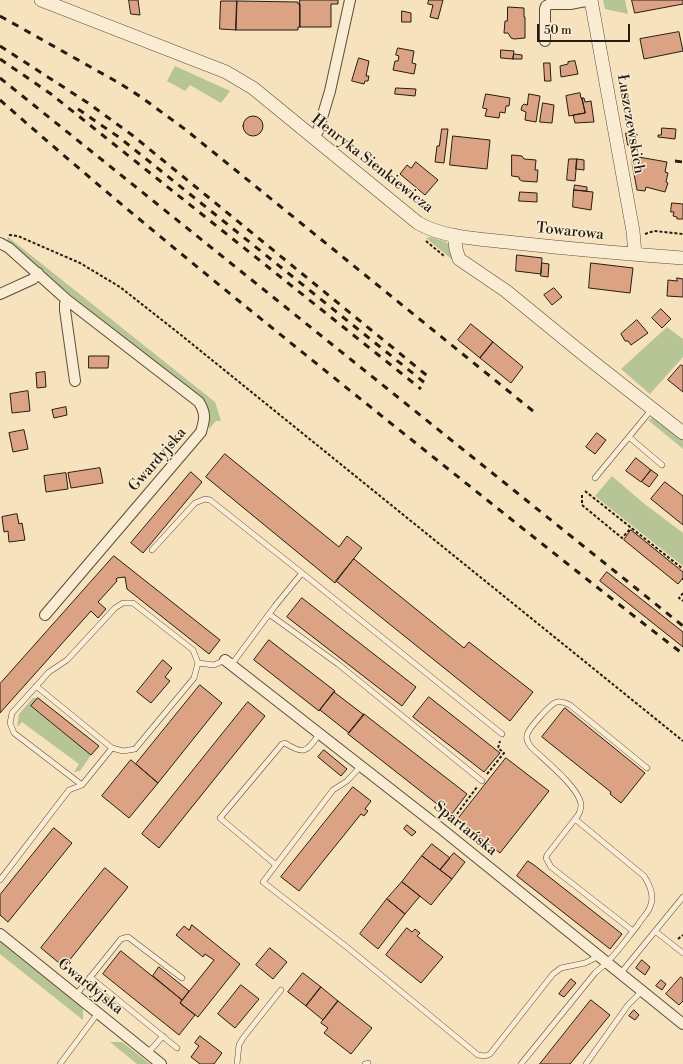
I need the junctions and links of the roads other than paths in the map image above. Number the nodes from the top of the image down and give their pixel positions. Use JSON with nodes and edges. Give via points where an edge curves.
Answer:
{"nodes":[{"id":1,"x":41,"y":0,"type":"edge"},
{"id":2,"x":350,"y":0,"type":"edge"},
{"id":3,"x":591,"y":0,"type":"edge"},
{"id":4,"x":545,"y":41,"type":"dead end"},
{"id":5,"x":313,"y":138,"type":"junction"},
{"id":6,"x":454,"y":235,"type":"junction"},
{"id":7,"x":2,"y":238,"type":"edge"},
{"id":8,"x":635,"y":254,"type":"junction"},
{"id":9,"x":683,"y":258,"type":"edge"},
{"id":10,"x":38,"y":274,"type":"junction"},
{"id":11,"x":0,"y":294,"type":"edge"},
{"id":12,"x":67,"y":300,"type":"junction"},
{"id":13,"x":75,"y":381,"type":"dead end"},
{"id":14,"x":653,"y":409,"type":"junction"},
{"id":15,"x":683,"y":433,"type":"edge"},
{"id":16,"x":629,"y":436,"type":"junction"},
{"id":17,"x":662,"y":465,"type":"dead end"},
{"id":18,"x":595,"y":478,"type":"dead end"},
{"id":19,"x":152,"y":550,"type":"dead end"},
{"id":20,"x":302,"y":574,"type":"junction"},
{"id":21,"x":269,"y":614,"type":"junction"},
{"id":22,"x":45,"y":615,"type":"dead end"},
{"id":23,"x":229,"y":662,"type":"junction"},
{"id":24,"x":198,"y":663,"type":"junction"},
{"id":25,"x":36,"y":686,"type":"junction"},
{"id":26,"x":320,"y":734,"type":"junction"},
{"id":27,"x":502,"y":734,"type":"dead end"},
{"id":28,"x":112,"y":748,"type":"junction"},
{"id":29,"x":361,"y":766,"type":"junction"},
{"id":30,"x":647,"y":768,"type":"dead end"},
{"id":31,"x":482,"y":781,"type":"dead end"},
{"id":32,"x":82,"y":785,"type":"junction"},
{"id":33,"x":575,"y":819,"type":"junction"},
{"id":34,"x":276,"y":865,"type":"junction"},
{"id":35,"x":0,"y":880,"type":"edge"},
{"id":36,"x":683,"y":897,"type":"edge"},
{"id":37,"x":633,"y":931,"type":"junction"},
{"id":38,"x":655,"y":931,"type":"junction"},
{"id":39,"x":0,"y":934,"type":"edge"},
{"id":40,"x":683,"y":953,"type":"edge"},
{"id":41,"x":599,"y":956,"type":"junction"},
{"id":42,"x":607,"y":963,"type":"junction"},
{"id":43,"x":620,"y":974,"type":"junction"},
{"id":44,"x":90,"y":977,"type":"junction"},
{"id":45,"x":182,"y":978,"type":"dead end"},
{"id":46,"x":280,"y":990,"type":"dead end"},
{"id":47,"x":642,"y":991,"type":"junction"},
{"id":48,"x":76,"y":995,"type":"junction"},
{"id":49,"x":98,"y":1013,"type":"junction"},
{"id":50,"x":683,"y":1024,"type":"edge"},
{"id":51,"x":163,"y":1036,"type":"junction"},
{"id":52,"x":177,"y":1048,"type":"dead end"},
{"id":53,"x":148,"y":1054,"type":"junction"},
{"id":54,"x":60,"y":1064,"type":"edge"},
{"id":55,"x":161,"y":1064,"type":"edge"},
{"id":56,"x":237,"y":1064,"type":"edge"},
{"id":57,"x":522,"y":1064,"type":"edge"},
{"id":58,"x":586,"y":1064,"type":"edge"}],
"edges":[{"from":1,"to":5,"type":"street","name":"Henryka Sienkiewicza","via":[[226,72],[253,88]]},
{"from":2,"to":5,"type":"street","via":[[330,91],[318,131]]},
{"from":3,"to":4,"type":"street","via":[[546,6]]},
{"from":3,"to":8,"type":"street","name":"Łuszczewskich"},
{"from":5,"to":6,"type":"street","name":"Henryka Sienkiewicza","via":[[418,223],[433,231]]},
{"from":6,"to":8,"type":"street","name":"Towarowa"},
{"from":6,"to":14,"type":"street","via":[[459,259],[506,291]]},
{"from":7,"to":10,"type":"street","name":"Gwardyjska","via":[[9,248]]},
{"from":8,"to":9,"type":"street","name":"Towarowa"},
{"from":10,"to":11,"type":"street","via":[[33,279]]},
{"from":10,"to":12,"type":"street","name":"Gwardyjska"},
{"from":12,"to":13,"type":"street","via":[[65,310]]},
{"from":12,"to":22,"type":"street","name":"Gwardyjska","via":[[199,402],[204,410],[205,419],[202,432]]},
{"from":14,"to":15,"type":"street"},
{"from":14,"to":16,"type":"lane"},
{"from":16,"to":17,"type":"lane"},
{"from":16,"to":18,"type":"lane"},
{"from":19,"to":20,"type":"lane","via":[[195,503],[205,499],[210,500]]},
{"from":20,"to":21,"type":"lane"},
{"from":20,"to":27,"type":"lane"},
{"from":21,"to":23,"type":"lane"},
{"from":21,"to":31,"type":"lane","via":[[338,664]]},
{"from":23,"to":24,"type":"lane","via":[[214,665]]},
{"from":23,"to":26,"type":"street","name":"Spartańska"},
{"from":24,"to":25,"type":"lane","via":[[193,650],[133,603],[123,603],[115,608],[67,660],[49,672]]},
{"from":24,"to":28,"type":"lane","via":[[194,678],[135,749],[123,751]]},
{"from":25,"to":28,"type":"lane"},
{"from":25,"to":32,"type":"lane","via":[[12,713],[10,727],[14,733]]},
{"from":26,"to":29,"type":"street","name":"Spartańska"},
{"from":26,"to":34,"type":"lane","via":[[302,751],[286,743],[282,744],[220,818]]},
{"from":28,"to":32,"type":"lane"},
{"from":29,"to":34,"type":"lane","via":[[347,781],[333,790]]},
{"from":29,"to":41,"type":"street","name":"Spartańska"},
{"from":30,"to":33,"type":"lane","via":[[570,705],[563,702],[552,704],[530,729],[527,742],[570,784],[578,796],[581,804],[580,813]]},
{"from":32,"to":35,"type":"lane","via":[[70,790]]},
{"from":33,"to":37,"type":"lane","via":[[631,864],[650,884],[650,907]]},
{"from":33,"to":37,"type":"lane","via":[[546,858],[547,862]]},
{"from":34,"to":41,"type":"lane","via":[[263,882],[478,1055],[490,1054],[553,974],[561,968],[585,963]]},
{"from":36,"to":38,"type":"lane"},
{"from":37,"to":42,"type":"lane"},
{"from":38,"to":40,"type":"lane"},
{"from":38,"to":43,"type":"lane"},
{"from":39,"to":48,"type":"street","name":"Gwardyjska"},
{"from":41,"to":42,"type":"street","name":"Spartańska"},
{"from":42,"to":43,"type":"street","name":"Spartańska"},
{"from":42,"to":57,"type":"lane","via":[[595,973]]},
{"from":43,"to":47,"type":"street","name":"Spartańska"},
{"from":44,"to":45,"type":"lane","via":[[121,939],[128,937]]},
{"from":44,"to":48,"type":"lane"},
{"from":44,"to":51,"type":"lane"},
{"from":46,"to":56,"type":"lane","via":[[243,1038],[239,1045]]},
{"from":47,"to":50,"type":"street","name":"Spartańska"},
{"from":47,"to":58,"type":"lane"},
{"from":48,"to":49,"type":"street","name":"Gwardyjska"},
{"from":49,"to":53,"type":"street","name":"Gwardyjska"},
{"from":49,"to":54,"type":"lane"},
{"from":51,"to":52,"type":"lane"},
{"from":51,"to":53,"type":"lane"},
{"from":53,"to":55,"type":"street","name":"Gwardyjska"}]}
